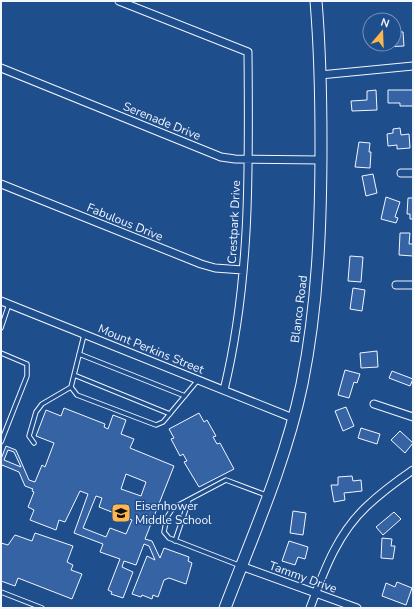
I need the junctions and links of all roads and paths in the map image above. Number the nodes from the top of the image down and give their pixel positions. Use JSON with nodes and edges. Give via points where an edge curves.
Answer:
{"nodes":[{"id":1,"x":119,"y":1,"type":"edge"},
{"id":2,"x":316,"y":1,"type":"edge"},
{"id":3,"x":413,"y":66,"type":"edge"},
{"id":4,"x":1,"y":68,"type":"edge"},
{"id":5,"x":320,"y":75,"type":"junction"},
{"id":6,"x":249,"y":159,"type":"junction"},
{"id":7,"x":321,"y":160,"type":"junction"},
{"id":8,"x":401,"y":173,"type":"dead end"},
{"id":9,"x":413,"y":173,"type":"edge"},
{"id":10,"x":1,"y":184,"type":"edge"},
{"id":11,"x":243,"y":270,"type":"junction"},
{"id":12,"x":396,"y":285,"type":"dead end"},
{"id":13,"x":413,"y":285,"type":"edge"},
{"id":14,"x":1,"y":301,"type":"edge"},
{"id":15,"x":10,"y":304,"type":"junction"},
{"id":16,"x":1,"y":328,"type":"edge"},
{"id":17,"x":85,"y":334,"type":"junction"},
{"id":18,"x":1,"y":353,"type":"edge"},
{"id":19,"x":80,"y":354,"type":"junction"},
{"id":20,"x":74,"y":375,"type":"junction"},
{"id":21,"x":198,"y":380,"type":"junction"},
{"id":22,"x":71,"y":388,"type":"junction"},
{"id":23,"x":224,"y":390,"type":"junction"},
{"id":24,"x":184,"y":396,"type":"junction"},
{"id":25,"x":374,"y":404,"type":"dead end"},
{"id":26,"x":170,"y":414,"type":"junction"},
{"id":27,"x":413,"y":417,"type":"edge"},
{"id":28,"x":292,"y":418,"type":"junction"},
{"id":29,"x":2,"y":435,"type":"edge"},
{"id":30,"x":1,"y":442,"type":"edge"},
{"id":31,"x":34,"y":443,"type":"dead end"},
{"id":32,"x":413,"y":470,"type":"edge"},
{"id":33,"x":267,"y":496,"type":"junction"},
{"id":34,"x":188,"y":500,"type":"junction"},
{"id":35,"x":175,"y":540,"type":"junction"},
{"id":36,"x":241,"y":566,"type":"junction"},
{"id":37,"x":1,"y":592,"type":"edge"},
{"id":38,"x":315,"y":593,"type":"junction"},
{"id":39,"x":42,"y":608,"type":"edge"},
{"id":40,"x":225,"y":608,"type":"edge"},
{"id":41,"x":310,"y":608,"type":"edge"},
{"id":42,"x":356,"y":608,"type":"edge"}],
"edges":[{"from":1,"to":6,"type":"street","name":"Crestpark Drive","via":[[248,52]]},
{"from":2,"to":5,"type":"main road","name":"Blanco Road"},
{"from":3,"to":5,"type":"street"},
{"from":4,"to":6,"type":"street","name":"Serenade Drive","via":[[221,157]]},
{"from":5,"to":7,"type":"main road","name":"Blanco Road"},
{"from":6,"to":7,"type":"street","name":"Serenade Drive"},
{"from":6,"to":11,"type":"street","name":"Crestpark Drive"},
{"from":7,"to":28,"type":"main road","name":"Blanco Road","via":[[318,255],[311,324],[302,384]]},
{"from":8,"to":9,"type":"street"},
{"from":10,"to":11,"type":"street","name":"Fabulous Drive","via":[[201,264]]},
{"from":11,"to":23,"type":"street","name":"Crestpark Drive","via":[[233,350]]},
{"from":12,"to":13,"type":"street"},
{"from":14,"to":15,"type":"street","name":"Mount Perkins Street"},
{"from":15,"to":16,"type":"lane"},
{"from":15,"to":17,"type":"street","name":"Mount Perkins Street"},
{"from":17,"to":19,"type":"lane"},
{"from":17,"to":21,"type":"street","name":"Mount Perkins Street"},
{"from":18,"to":29,"type":"lane","via":[[27,364],[27,376]]},
{"from":19,"to":20,"type":"lane"},
{"from":19,"to":24,"type":"lane"},
{"from":20,"to":22,"type":"lane"},
{"from":20,"to":26,"type":"lane"},
{"from":21,"to":23,"type":"street","name":"Mount Perkins Street"},
{"from":21,"to":24,"type":"lane"},
{"from":22,"to":26,"type":"lane","via":[[77,395],[156,425]]},
{"from":22,"to":31,"type":"lane","via":[[42,404],[36,412],[29,436]]},
{"from":23,"to":28,"type":"street","name":"Mount Perkins Street"},
{"from":24,"to":26,"type":"lane"},
{"from":25,"to":27,"type":"street"},
{"from":28,"to":33,"type":"main road","name":"Blanco Road"},
{"from":29,"to":30,"type":"lane"},
{"from":32,"to":38,"type":"street","via":[[366,507],[350,525],[330,557]]},
{"from":33,"to":34,"type":"lane","via":[[226,480]]},
{"from":33,"to":36,"type":"main road","name":"Blanco Road"},
{"from":34,"to":35,"type":"lane"},
{"from":34,"to":35,"type":"lane","via":[[173,508],[167,517],[164,532]]},
{"from":35,"to":36,"type":"lane"},
{"from":36,"to":38,"type":"street","name":"Tammy Drive"},
{"from":36,"to":40,"type":"main road","name":"Blanco Road"},
{"from":37,"to":39,"type":"lane"},
{"from":38,"to":41,"type":"street"},
{"from":38,"to":42,"type":"street","name":"Tammy Drive"}]}
